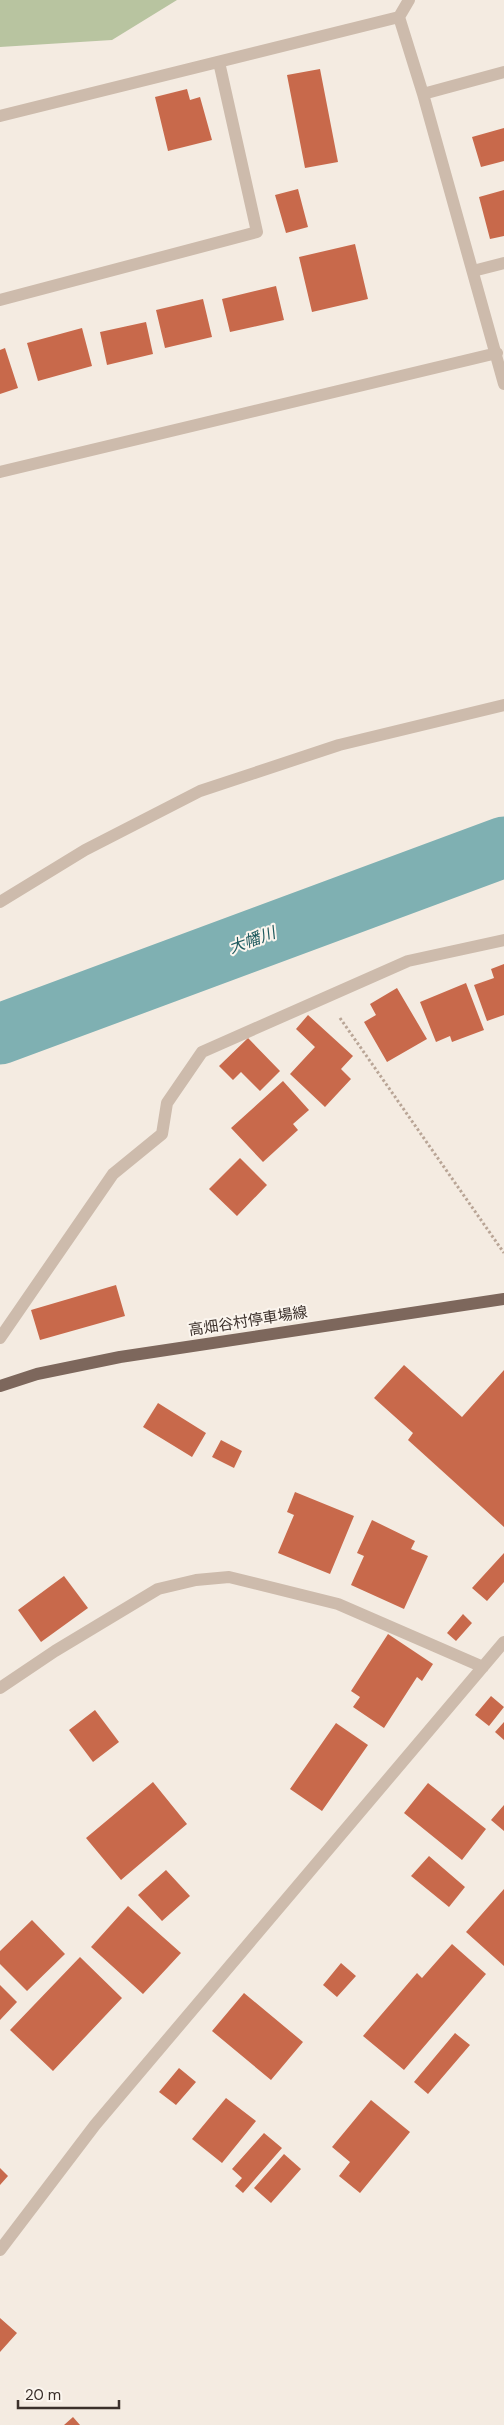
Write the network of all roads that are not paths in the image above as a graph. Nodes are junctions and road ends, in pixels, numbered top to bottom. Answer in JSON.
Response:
{"nodes":[{"id":1,"x":410,"y":0,"type":"edge"},
{"id":2,"x":399,"y":18,"type":"junction"},
{"id":3,"x":219,"y":62,"type":"junction"},
{"id":4,"x":504,"y":72,"type":"edge"},
{"id":5,"x":423,"y":94,"type":"junction"},
{"id":6,"x":0,"y":116,"type":"edge"},
{"id":7,"x":504,"y":263,"type":"edge"},
{"id":8,"x":473,"y":272,"type":"junction"},
{"id":9,"x":0,"y":300,"type":"edge"},
{"id":10,"x":497,"y":353,"type":"junction"},
{"id":11,"x":504,"y":384,"type":"edge"},
{"id":12,"x":0,"y":472,"type":"edge"},
{"id":13,"x":504,"y":705,"type":"edge"},
{"id":14,"x":0,"y":902,"type":"edge"},
{"id":15,"x":504,"y":940,"type":"edge"},
{"id":16,"x":504,"y":1299,"type":"edge"},
{"id":17,"x":0,"y":1338,"type":"edge"},
{"id":18,"x":0,"y":1386,"type":"edge"},
{"id":19,"x":504,"y":1642,"type":"edge"},
{"id":20,"x":483,"y":1667,"type":"junction"},
{"id":21,"x":0,"y":1688,"type":"edge"},
{"id":22,"x":0,"y":2250,"type":"edge"}],
"edges":[{"from":1,"to":2,"type":"street"},
{"from":2,"to":3,"type":"street"},
{"from":2,"to":5,"type":"street"},
{"from":3,"to":6,"type":"street"},
{"from":3,"to":9,"type":"street"},
{"from":4,"to":5,"type":"street"},
{"from":5,"to":8,"type":"street"},
{"from":7,"to":8,"type":"street"},
{"from":8,"to":10,"type":"street"},
{"from":10,"to":11,"type":"street"},
{"from":10,"to":12,"type":"street"},
{"from":13,"to":14,"type":"street"},
{"from":15,"to":17,"type":"street"},
{"from":16,"to":18,"type":"main road","name":"高畑谷村停車場線"},
{"from":19,"to":20,"type":"street"},
{"from":20,"to":21,"type":"street"},
{"from":20,"to":22,"type":"street"}]}
